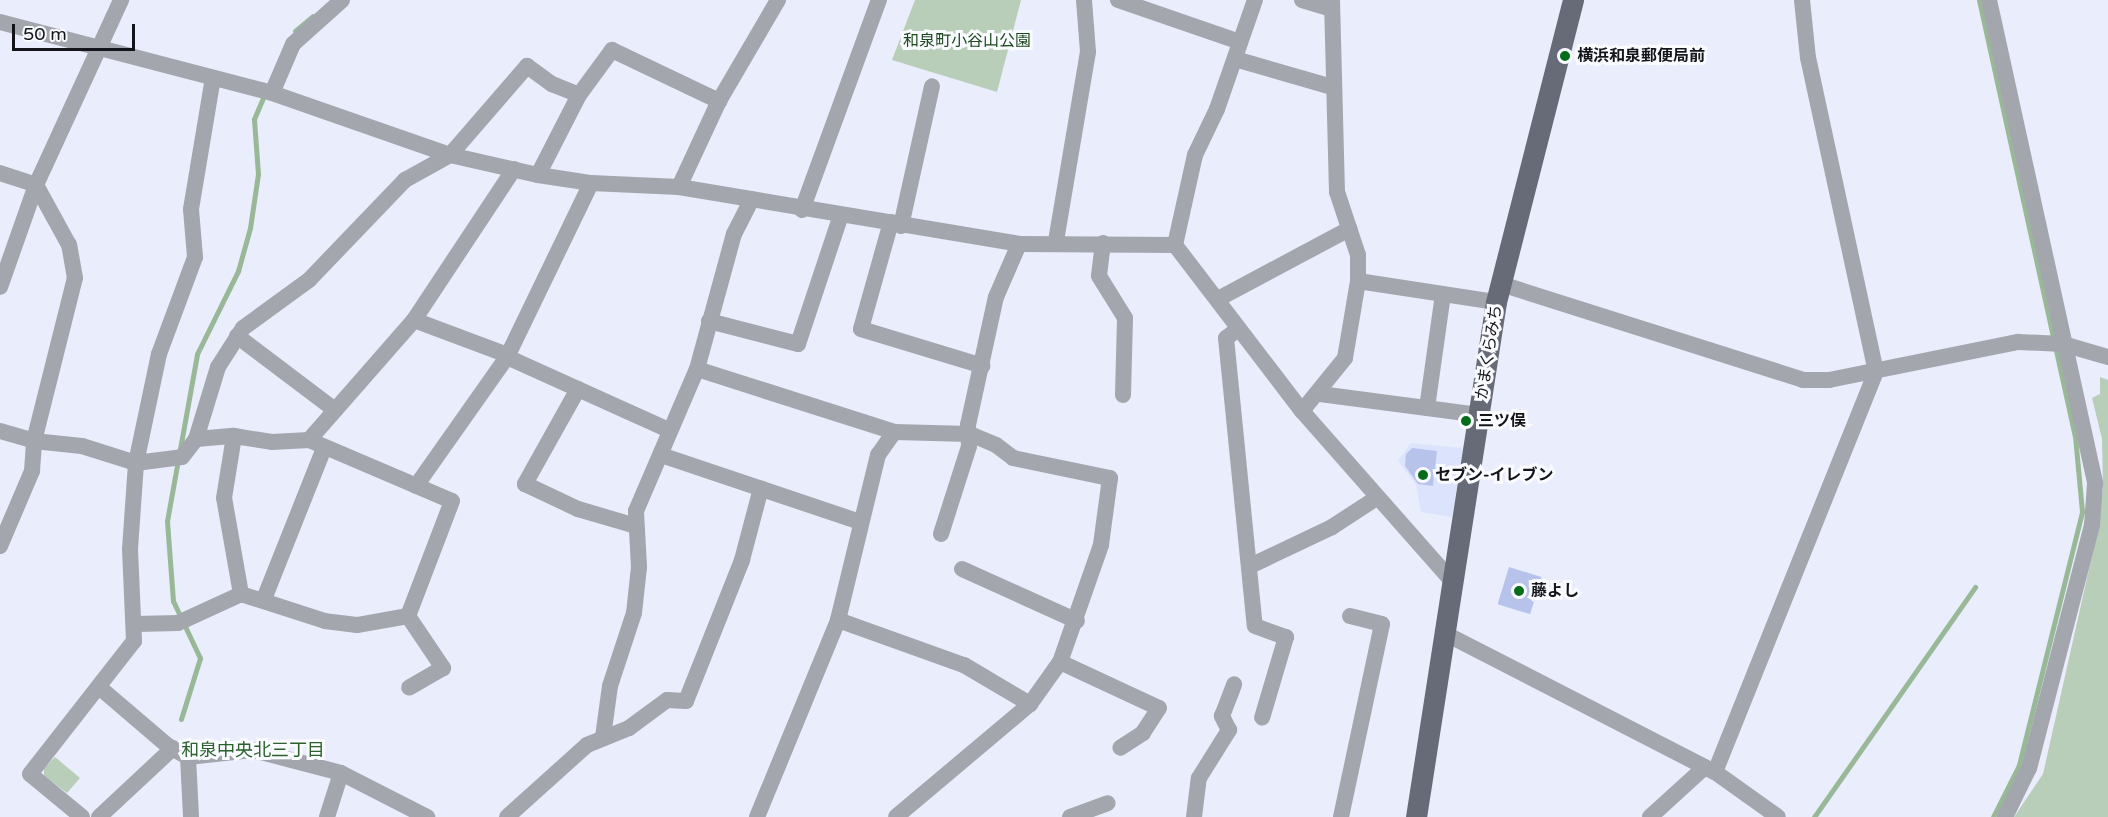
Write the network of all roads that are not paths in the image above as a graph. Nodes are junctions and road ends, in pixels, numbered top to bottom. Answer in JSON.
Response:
{"nodes":[{"id":1,"x":121,"y":0,"type":"edge"},
{"id":2,"x":342,"y":0,"type":"edge"},
{"id":3,"x":778,"y":0,"type":"edge"},
{"id":4,"x":879,"y":0,"type":"edge"},
{"id":5,"x":1084,"y":0,"type":"edge"},
{"id":6,"x":1118,"y":0,"type":"edge"},
{"id":7,"x":1255,"y":0,"type":"edge"},
{"id":8,"x":1302,"y":0,"type":"edge"},
{"id":9,"x":1573,"y":0,"type":"edge"},
{"id":10,"x":1802,"y":0,"type":"edge"},
{"id":11,"x":1989,"y":0,"type":"edge"},
{"id":12,"x":1331,"y":4,"type":"edge"},
{"id":13,"x":0,"y":22,"type":"edge"},
{"id":14,"x":1240,"y":42,"type":"junction"},
{"id":15,"x":101,"y":51,"type":"junction"},
{"id":16,"x":1235,"y":59,"type":"junction"},
{"id":17,"x":213,"y":78,"type":"junction"},
{"id":18,"x":932,"y":86,"type":"dead end"},
{"id":19,"x":1332,"y":87,"type":"junction"},
{"id":20,"x":265,"y":91,"type":"junction"},
{"id":21,"x":579,"y":95,"type":"junction"},
{"id":22,"x":719,"y":102,"type":"junction"},
{"id":23,"x":450,"y":155,"type":"junction"},
{"id":24,"x":514,"y":169,"type":"junction"},
{"id":25,"x":0,"y":173,"type":"edge"},
{"id":26,"x":538,"y":174,"type":"junction"},
{"id":27,"x":591,"y":183,"type":"junction"},
{"id":28,"x":36,"y":185,"type":"junction"},
{"id":29,"x":679,"y":187,"type":"junction"},
{"id":30,"x":752,"y":199,"type":"junction"},
{"id":31,"x":802,"y":210,"type":"junction"},
{"id":32,"x":841,"y":215,"type":"junction"},
{"id":33,"x":896,"y":224,"type":"junction"},
{"id":34,"x":1349,"y":229,"type":"junction"},
{"id":35,"x":1056,"y":241,"type":"junction"},
{"id":36,"x":1103,"y":243,"type":"junction"},
{"id":37,"x":1019,"y":244,"type":"junction"},
{"id":38,"x":1176,"y":245,"type":"junction"},
{"id":39,"x":1358,"y":280,"type":"junction"},
{"id":40,"x":0,"y":287,"type":"edge"},
{"id":41,"x":1498,"y":293,"type":"junction"},
{"id":42,"x":1443,"y":294,"type":"junction"},
{"id":43,"x":1218,"y":298,"type":"junction"},
{"id":44,"x":414,"y":321,"type":"junction"},
{"id":45,"x":709,"y":321,"type":"junction"},
{"id":46,"x":1238,"y":329,"type":"junction"},
{"id":47,"x":237,"y":336,"type":"junction"},
{"id":48,"x":2062,"y":344,"type":"junction"},
{"id":49,"x":506,"y":355,"type":"junction"},
{"id":50,"x":2108,"y":357,"type":"edge"},
{"id":51,"x":983,"y":366,"type":"junction"},
{"id":52,"x":697,"y":369,"type":"junction"},
{"id":53,"x":1876,"y":372,"type":"junction"},
{"id":54,"x":578,"y":389,"type":"junction"},
{"id":55,"x":1320,"y":394,"type":"junction"},
{"id":56,"x":1123,"y":395,"type":"dead end"},
{"id":57,"x":1427,"y":408,"type":"junction"},
{"id":58,"x":335,"y":410,"type":"junction"},
{"id":59,"x":1302,"y":411,"type":"junction"},
{"id":60,"x":1479,"y":415,"type":"junction"},
{"id":61,"x":669,"y":430,"type":"junction"},
{"id":62,"x":0,"y":431,"type":"edge"},
{"id":63,"x":894,"y":432,"type":"junction"},
{"id":64,"x":970,"y":434,"type":"junction"},
{"id":65,"x":234,"y":436,"type":"junction"},
{"id":66,"x":196,"y":439,"type":"junction"},
{"id":67,"x":34,"y":441,"type":"junction"},
{"id":68,"x":317,"y":444,"type":"junction"},
{"id":69,"x":661,"y":455,"type":"junction"},
{"id":70,"x":136,"y":463,"type":"junction"},
{"id":71,"x":416,"y":486,"type":"junction"},
{"id":72,"x":761,"y":488,"type":"junction"},
{"id":73,"x":1375,"y":499,"type":"junction"},
{"id":74,"x":860,"y":522,"type":"junction"},
{"id":75,"x":636,"y":526,"type":"junction"},
{"id":76,"x":941,"y":534,"type":"dead end"},
{"id":77,"x":0,"y":546,"type":"edge"},
{"id":78,"x":1250,"y":566,"type":"junction"},
{"id":79,"x":962,"y":569,"type":"dead end"},
{"id":80,"x":1453,"y":582,"type":"junction"},
{"id":81,"x":241,"y":594,"type":"junction"},
{"id":82,"x":264,"y":599,"type":"junction"},
{"id":83,"x":408,"y":616,"type":"junction"},
{"id":84,"x":1350,"y":616,"type":"dead end"},
{"id":85,"x":838,"y":620,"type":"junction"},
{"id":86,"x":1077,"y":621,"type":"junction"},
{"id":87,"x":136,"y":624,"type":"junction"},
{"id":88,"x":1446,"y":634,"type":"junction"},
{"id":89,"x":1060,"y":662,"type":"junction"},
{"id":90,"x":1234,"y":684,"type":"dead end"},
{"id":91,"x":99,"y":687,"type":"junction"},
{"id":92,"x":409,"y":688,"type":"dead end"},
{"id":93,"x":1030,"y":704,"type":"junction"},
{"id":94,"x":1262,"y":718,"type":"dead end"},
{"id":95,"x":603,"y":737,"type":"junction"},
{"id":96,"x":166,"y":744,"type":"junction"},
{"id":97,"x":1120,"y":748,"type":"dead end"},
{"id":98,"x":188,"y":757,"type":"junction"},
{"id":99,"x":1710,"y":769,"type":"junction"},
{"id":100,"x":341,"y":773,"type":"junction"},
{"id":101,"x":1108,"y":802,"type":"dead end"},
{"id":102,"x":79,"y":815,"type":"edge"},
{"id":103,"x":99,"y":817,"type":"edge"},
{"id":104,"x":191,"y":817,"type":"edge"},
{"id":105,"x":327,"y":817,"type":"edge"},
{"id":106,"x":427,"y":817,"type":"edge"},
{"id":107,"x":507,"y":817,"type":"edge"},
{"id":108,"x":757,"y":817,"type":"edge"},
{"id":109,"x":896,"y":817,"type":"edge"},
{"id":110,"x":1070,"y":817,"type":"edge"},
{"id":111,"x":1194,"y":817,"type":"edge"},
{"id":112,"x":1341,"y":817,"type":"edge"},
{"id":113,"x":1416,"y":817,"type":"edge"},
{"id":114,"x":1650,"y":817,"type":"edge"},
{"id":115,"x":1778,"y":817,"type":"edge"},
{"id":116,"x":2004,"y":817,"type":"edge"}],
"edges":[{"from":1,"to":15,"type":"street"},
{"from":2,"to":20,"type":"street"},
{"from":3,"to":22,"type":"street"},
{"from":4,"to":31,"type":"street"},
{"from":5,"to":35,"type":"street"},
{"from":6,"to":14,"type":"street"},
{"from":7,"to":14,"type":"street"},
{"from":8,"to":12,"type":"street"},
{"from":9,"to":41,"type":"main road","name":"かまくらみち"},
{"from":10,"to":53,"type":"street"},
{"from":11,"to":48,"type":"street"},
{"from":12,"to":19,"type":"street"},
{"from":13,"to":15,"type":"street"},
{"from":14,"to":16,"type":"street"},
{"from":15,"to":17,"type":"street"},
{"from":15,"to":28,"type":"street"},
{"from":16,"to":19,"type":"street"},
{"from":16,"to":38,"type":"street"},
{"from":17,"to":20,"type":"street"},
{"from":17,"to":70,"type":"street"},
{"from":18,"to":33,"type":"street"},
{"from":19,"to":34,"type":"street"},
{"from":20,"to":23,"type":"street"},
{"from":21,"to":22,"type":"street"},
{"from":21,"to":23,"type":"street"},
{"from":21,"to":26,"type":"street"},
{"from":22,"to":29,"type":"street"},
{"from":23,"to":24,"type":"street"},
{"from":23,"to":47,"type":"street"},
{"from":24,"to":26,"type":"street"},
{"from":24,"to":44,"type":"street"},
{"from":25,"to":28,"type":"street"},
{"from":26,"to":27,"type":"street"},
{"from":27,"to":29,"type":"street"},
{"from":27,"to":49,"type":"street"},
{"from":28,"to":40,"type":"street"},
{"from":28,"to":67,"type":"street"},
{"from":29,"to":30,"type":"street"},
{"from":30,"to":31,"type":"street"},
{"from":30,"to":45,"type":"street"},
{"from":31,"to":32,"type":"street"},
{"from":32,"to":33,"type":"street"},
{"from":32,"to":45,"type":"street"},
{"from":33,"to":37,"type":"street"},
{"from":33,"to":51,"type":"street"},
{"from":34,"to":39,"type":"street"},
{"from":34,"to":43,"type":"street"},
{"from":35,"to":36,"type":"street"},
{"from":35,"to":37,"type":"street"},
{"from":36,"to":38,"type":"street"},
{"from":36,"to":56,"type":"street"},
{"from":37,"to":51,"type":"street"},
{"from":38,"to":43,"type":"street"},
{"from":39,"to":42,"type":"street"},
{"from":39,"to":55,"type":"street"},
{"from":41,"to":42,"type":"street"},
{"from":41,"to":53,"type":"street"},
{"from":41,"to":60,"type":"main road","name":"かまくらみち"},
{"from":42,"to":57,"type":"street"},
{"from":43,"to":46,"type":"street"},
{"from":44,"to":49,"type":"street"},
{"from":44,"to":58,"type":"street"},
{"from":45,"to":52,"type":"street"},
{"from":46,"to":59,"type":"street"},
{"from":46,"to":78,"type":"street"},
{"from":47,"to":58,"type":"street"},
{"from":47,"to":66,"type":"street"},
{"from":48,"to":50,"type":"street"},
{"from":48,"to":53,"type":"street"},
{"from":48,"to":116,"type":"street"},
{"from":49,"to":54,"type":"street"},
{"from":49,"to":71,"type":"street"},
{"from":51,"to":64,"type":"street"},
{"from":52,"to":61,"type":"street"},
{"from":52,"to":63,"type":"street"},
{"from":53,"to":99,"type":"street"},
{"from":54,"to":61,"type":"street"},
{"from":54,"to":75,"type":"street"},
{"from":55,"to":57,"type":"street"},
{"from":55,"to":59,"type":"street"},
{"from":57,"to":60,"type":"street"},
{"from":58,"to":68,"type":"street"},
{"from":59,"to":73,"type":"street"},
{"from":60,"to":80,"type":"main road","name":"かまくらみち"},
{"from":61,"to":69,"type":"street"},
{"from":62,"to":67,"type":"street"},
{"from":63,"to":64,"type":"street"},
{"from":63,"to":74,"type":"street"},
{"from":64,"to":76,"type":"street"},
{"from":64,"to":86,"type":"street"},
{"from":65,"to":66,"type":"street"},
{"from":65,"to":68,"type":"street"},
{"from":65,"to":81,"type":"street"},
{"from":66,"to":70,"type":"street"},
{"from":67,"to":70,"type":"street"},
{"from":67,"to":77,"type":"street"},
{"from":68,"to":71,"type":"street"},
{"from":68,"to":82,"type":"street"},
{"from":69,"to":72,"type":"street"},
{"from":69,"to":75,"type":"street"},
{"from":70,"to":87,"type":"street"},
{"from":71,"to":83,"type":"street"},
{"from":72,"to":74,"type":"street"},
{"from":72,"to":95,"type":"street"},
{"from":73,"to":78,"type":"street"},
{"from":73,"to":80,"type":"street"},
{"from":74,"to":85,"type":"street"},
{"from":75,"to":95,"type":"street"},
{"from":78,"to":94,"type":"street"},
{"from":79,"to":86,"type":"street"},
{"from":80,"to":88,"type":"main road","name":"かまくらみち"},
{"from":81,"to":82,"type":"street"},
{"from":81,"to":87,"type":"street"},
{"from":82,"to":83,"type":"street"},
{"from":83,"to":92,"type":"street"},
{"from":84,"to":112,"type":"street"},
{"from":85,"to":93,"type":"street"},
{"from":85,"to":108,"type":"street"},
{"from":86,"to":89,"type":"street"},
{"from":87,"to":91,"type":"street"},
{"from":88,"to":99,"type":"street"},
{"from":88,"to":113,"type":"main road","name":"かまくらみち"},
{"from":89,"to":93,"type":"street"},
{"from":89,"to":97,"type":"street"},
{"from":90,"to":111,"type":"street"},
{"from":91,"to":96,"type":"street"},
{"from":91,"to":102,"type":"street"},
{"from":93,"to":109,"type":"street"},
{"from":95,"to":107,"type":"street"},
{"from":96,"to":98,"type":"street"},
{"from":96,"to":103,"type":"street"},
{"from":98,"to":100,"type":"street"},
{"from":98,"to":104,"type":"street"},
{"from":99,"to":114,"type":"street"},
{"from":99,"to":115,"type":"street"},
{"from":100,"to":105,"type":"street"},
{"from":100,"to":106,"type":"street"},
{"from":101,"to":110,"type":"street"}]}
